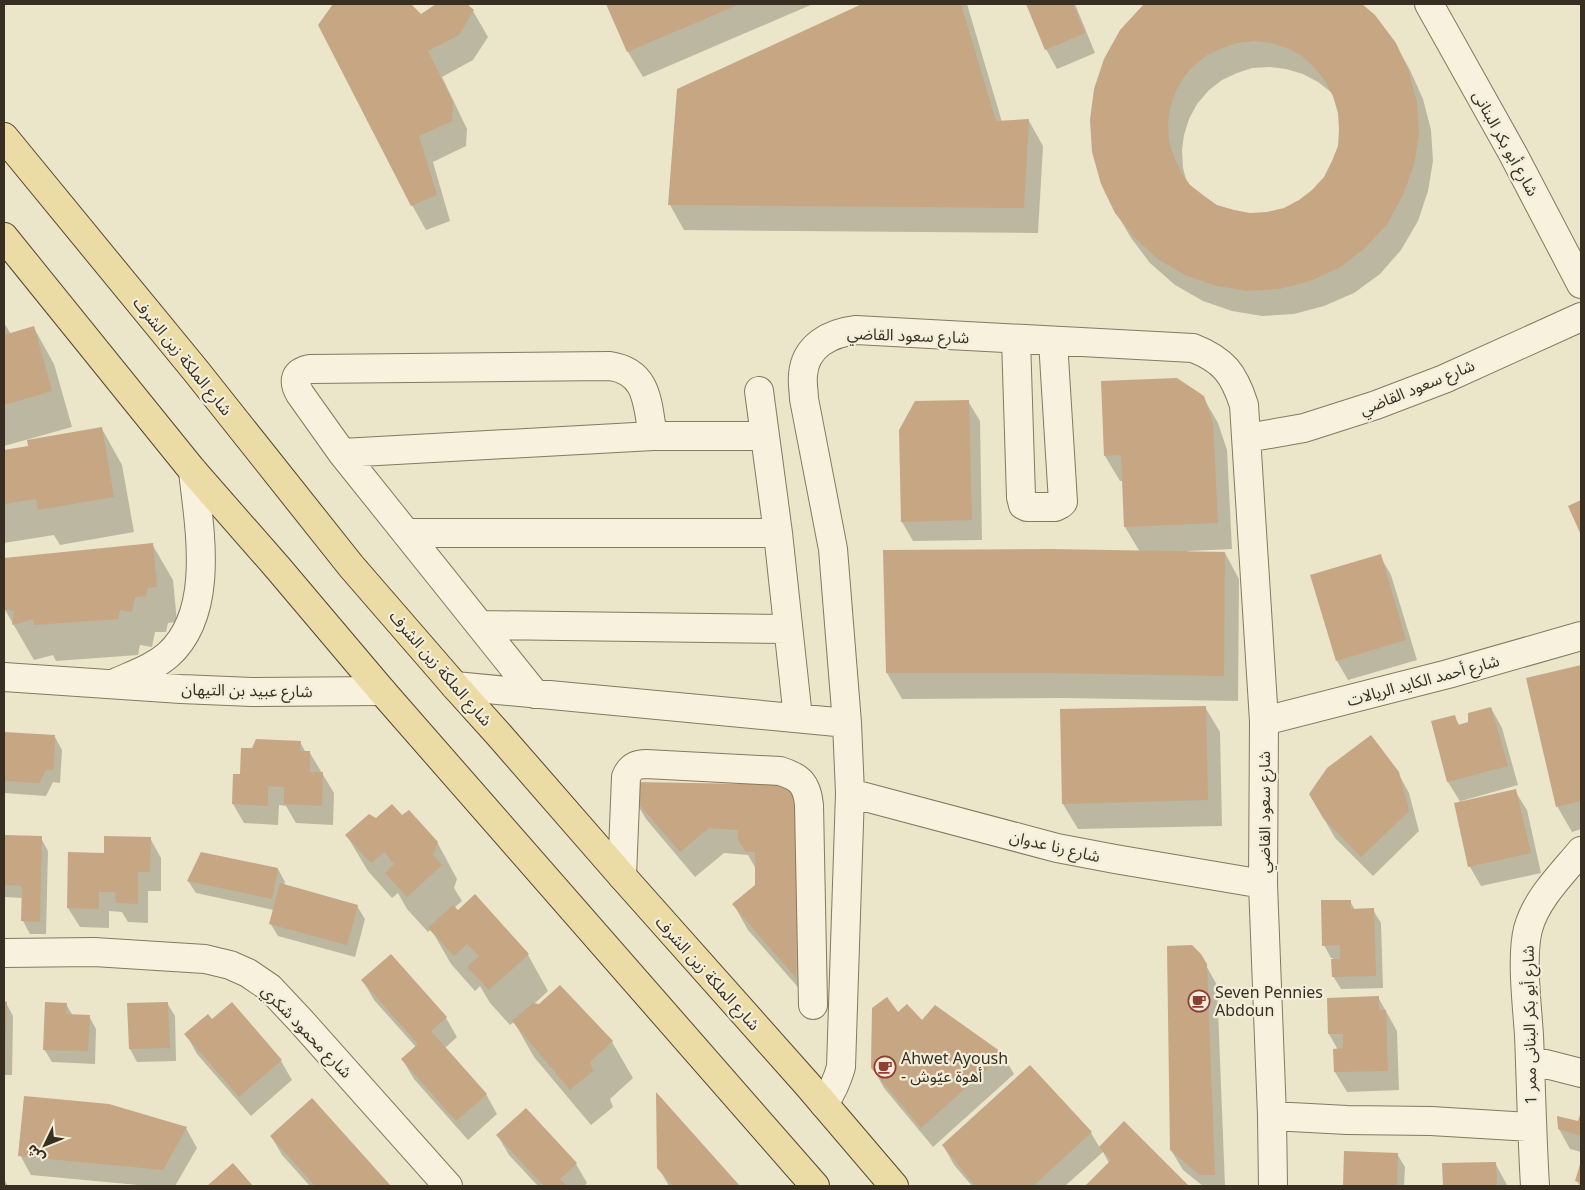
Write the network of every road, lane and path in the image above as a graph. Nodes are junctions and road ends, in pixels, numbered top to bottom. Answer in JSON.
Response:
{"nodes":[{"id":1,"x":1429,"y":4,"type":"edge"},
{"id":2,"x":4,"y":137,"type":"edge"},
{"id":3,"x":4,"y":237,"type":"edge"},
{"id":4,"x":1581,"y":284,"type":"edge"},
{"id":5,"x":1581,"y":317,"type":"edge"},
{"id":6,"x":1016,"y":339,"type":"junction"},
{"id":7,"x":1053,"y":341,"type":"junction"},
{"id":8,"x":758,"y":391,"type":"dead end"},
{"id":9,"x":653,"y":436,"type":"junction"},
{"id":10,"x":764,"y":436,"type":"junction"},
{"id":11,"x":1247,"y":438,"type":"junction"},
{"id":12,"x":342,"y":452,"type":"junction"},
{"id":13,"x":193,"y":471,"type":"junction"},
{"id":14,"x":406,"y":533,"type":"junction"},
{"id":15,"x":778,"y":533,"type":"junction"},
{"id":16,"x":480,"y":625,"type":"junction"},
{"id":17,"x":788,"y":629,"type":"junction"},
{"id":18,"x":1581,"y":636,"type":"edge"},
{"id":19,"x":4,"y":677,"type":"edge"},
{"id":20,"x":112,"y":684,"type":"junction"},
{"id":21,"x":455,"y":686,"type":"junction"},
{"id":22,"x":382,"y":691,"type":"junction"},
{"id":23,"x":534,"y":694,"type":"junction"},
{"id":24,"x":798,"y":718,"type":"junction"},
{"id":25,"x":1264,"y":720,"type":"junction"},
{"id":26,"x":847,"y":723,"type":"junction"},
{"id":27,"x":850,"y":793,"type":"junction"},
{"id":28,"x":1581,"y":851,"type":"edge"},
{"id":29,"x":622,"y":876,"type":"junction"},
{"id":30,"x":1263,"y":884,"type":"junction"},
{"id":31,"x":4,"y":953,"type":"edge"},
{"id":32,"x":813,"y":1006,"type":"dead end"},
{"id":33,"x":1530,"y":1060,"type":"junction"},
{"id":34,"x":1581,"y":1073,"type":"edge"},
{"id":35,"x":824,"y":1104,"type":"junction"},
{"id":36,"x":1272,"y":1116,"type":"junction"},
{"id":37,"x":1531,"y":1127,"type":"junction"},
{"id":38,"x":448,"y":1186,"type":"edge"},
{"id":39,"x":815,"y":1186,"type":"edge"},
{"id":40,"x":894,"y":1186,"type":"edge"},
{"id":41,"x":1273,"y":1186,"type":"edge"},
{"id":42,"x":1535,"y":1186,"type":"edge"}],
"edges":[{"from":1,"to":4,"type":"street","name":"شارع أبو بكر البنانى"},
{"from":2,"to":21,"type":"main road","name":"شارع الملكة زين الشرف"},
{"from":3,"to":13,"type":"main road"},
{"from":5,"to":11,"type":"street","name":"شارع سعود القاضي"},
{"from":6,"to":7,"type":"street","name":"شارع سعود القاضي"},
{"from":6,"to":7,"type":"street"},
{"from":6,"to":26,"type":"street","name":"شارع سعود القاضي"},
{"from":7,"to":11,"type":"street","name":"شارع سعود القاضي"},
{"from":8,"to":10,"type":"street"},
{"from":9,"to":10,"type":"street"},
{"from":9,"to":12,"type":"street"},
{"from":9,"to":12,"type":"street"},
{"from":10,"to":15,"type":"street"},
{"from":11,"to":25,"type":"street","name":"شارع سعود القاضي"},
{"from":12,"to":14,"type":"street"},
{"from":13,"to":20,"type":"street","name":"شارع عبيد بن التيهان"},
{"from":13,"to":22,"type":"main road"},
{"from":14,"to":15,"type":"street"},
{"from":14,"to":16,"type":"street"},
{"from":15,"to":17,"type":"street"},
{"from":16,"to":17,"type":"street"},
{"from":16,"to":23,"type":"street"},
{"from":17,"to":24,"type":"street"},
{"from":18,"to":25,"type":"street","name":"شارع أحمد الكايد الريالات"},
{"from":19,"to":20,"type":"street","name":"شارع عبيد بن التيهان"},
{"from":20,"to":22,"type":"street","name":"شارع عبيد بن التيهان"},
{"from":21,"to":23,"type":"street"},
{"from":21,"to":29,"type":"main road","name":"شارع الملكة زين الشرف"},
{"from":22,"to":39,"type":"main road"},
{"from":23,"to":24,"type":"street"},
{"from":24,"to":26,"type":"street"},
{"from":25,"to":30,"type":"street","name":"شارع سعود القاضي"},
{"from":26,"to":27,"type":"street","name":"شارع سعود القاضي"},
{"from":27,"to":30,"type":"street","name":"شارع رنا عدوان"},
{"from":27,"to":35,"type":"street","name":"شارع سعود القاضي"},
{"from":28,"to":33,"type":"street","name":"شارع أبو بكر البنانى ممر 1"},
{"from":29,"to":32,"type":"street"},
{"from":29,"to":35,"type":"main road","name":"شارع الملكة زين الشرف"},
{"from":30,"to":36,"type":"street","name":"شارع سعود القاضي"},
{"from":31,"to":38,"type":"street","name":"شارع محمود شكري"},
{"from":33,"to":34,"type":"street"},
{"from":33,"to":37,"type":"street","name":"شارع أبو بكر البنانى ممر 1"},
{"from":35,"to":40,"type":"main road","name":"شارع الملكة زين الشرف"},
{"from":36,"to":37,"type":"street"},
{"from":36,"to":41,"type":"street","name":"شارع سعود القاضي"},
{"from":37,"to":42,"type":"street","name":"شارع أبو بكر البنانى ممر 1"}]}
